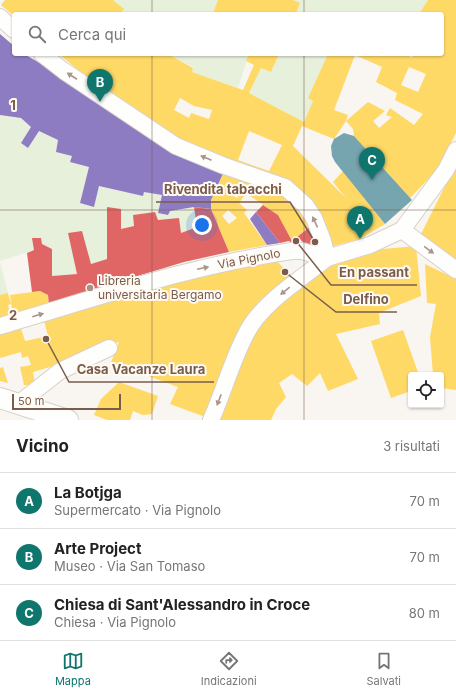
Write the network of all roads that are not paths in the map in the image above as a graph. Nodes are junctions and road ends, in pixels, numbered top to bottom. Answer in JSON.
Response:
{"nodes":[{"id":1,"x":0,"y":17,"type":"edge"},
{"id":2,"x":12,"y":28,"type":"edge"},
{"id":3,"x":45,"y":56,"type":"edge"},
{"id":4,"x":456,"y":150,"type":"edge"},
{"id":5,"x":402,"y":230,"type":"junction"},
{"id":6,"x":327,"y":258,"type":"junction"},
{"id":7,"x":456,"y":270,"type":"edge"},
{"id":8,"x":0,"y":326,"type":"edge"},
{"id":9,"x":109,"y":348,"type":"dead end"},
{"id":10,"x":9,"y":401,"type":"edge"},
{"id":11,"x":68,"y":420,"type":"edge"},
{"id":12,"x":211,"y":420,"type":"edge"}],
"edges":[{"from":1,"to":2,"type":"street"},
{"from":6,"to":3,"type":"street","one_way":true},
{"from":4,"to":5,"type":"street"},
{"from":5,"to":6,"type":"street"},
{"from":5,"to":7,"type":"street","one_way":true},
{"from":8,"to":6,"type":"street","name":"Via Pignolo","one_way":true},
{"from":6,"to":12,"type":"street","one_way":true},
{"from":9,"to":10,"type":"street"},
{"from":10,"to":11,"type":"street"}]}
